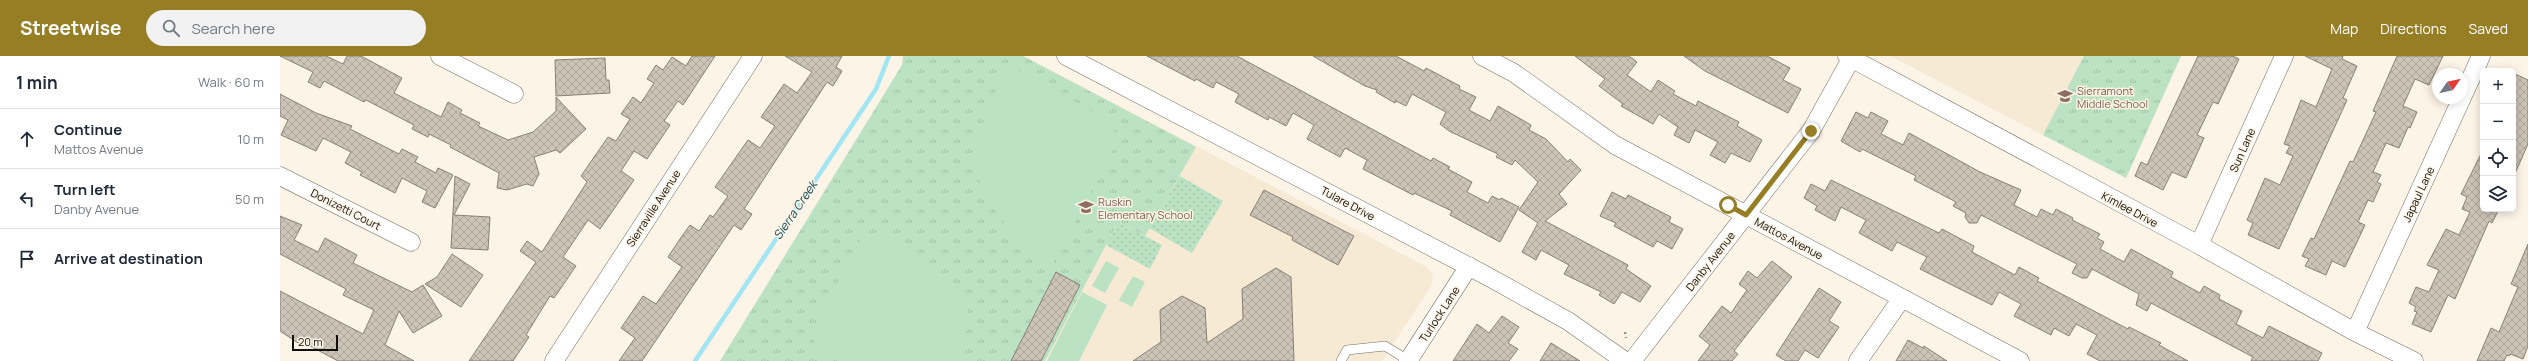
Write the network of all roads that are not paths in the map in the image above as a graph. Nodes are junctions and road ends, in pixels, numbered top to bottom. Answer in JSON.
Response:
{"nodes":[{"id":1,"x":440,"y":56,"type":"edge"},
{"id":2,"x":753,"y":56,"type":"edge"},
{"id":3,"x":1066,"y":56,"type":"edge"},
{"id":4,"x":1482,"y":56,"type":"edge"},
{"id":5,"x":2284,"y":56,"type":"edge"},
{"id":6,"x":2481,"y":56,"type":"edge"},
{"id":7,"x":1849,"y":57,"type":"edge"},
{"id":8,"x":514,"y":94,"type":"dead end"},
{"id":9,"x":280,"y":176,"type":"edge"},
{"id":10,"x":1746,"y":215,"type":"junction"},
{"id":11,"x":411,"y":242,"type":"dead end"},
{"id":12,"x":2199,"y":245,"type":"junction"},
{"id":13,"x":1469,"y":266,"type":"junction"},
{"id":14,"x":1902,"y":298,"type":"junction"},
{"id":15,"x":2355,"y":332,"type":"junction"},
{"id":16,"x":554,"y":361,"type":"edge"},
{"id":17,"x":1341,"y":361,"type":"edge"},
{"id":18,"x":1408,"y":361,"type":"edge"},
{"id":19,"x":1625,"y":361,"type":"edge"},
{"id":20,"x":1632,"y":361,"type":"edge"},
{"id":21,"x":1858,"y":361,"type":"edge"},
{"id":22,"x":2020,"y":361,"type":"edge"},
{"id":23,"x":2414,"y":361,"type":"edge"}],
"edges":[{"from":1,"to":8,"type":"street"},
{"from":2,"to":16,"type":"street","name":"Sierraville Avenue"},
{"from":3,"to":13,"type":"street","name":"Tulare Drive"},
{"from":4,"to":10,"type":"street","name":"Mattos Avenue"},
{"from":5,"to":12,"type":"street","name":"Sun Lane"},
{"from":6,"to":15,"type":"street","name":"Japaul Lane"},
{"from":7,"to":10,"type":"street","name":"Danby Avenue"},
{"from":7,"to":12,"type":"street","name":"Kimlee Drive"},
{"from":9,"to":11,"type":"street","name":"Donizetti Court"},
{"from":10,"to":14,"type":"street","name":"Mattos Avenue"},
{"from":10,"to":20,"type":"street","name":"Danby Avenue"},
{"from":12,"to":15,"type":"street","name":"Kimlee Drive"},
{"from":13,"to":18,"type":"street","name":"Turlock Lane"},
{"from":13,"to":19,"type":"street","name":"Tulare Drive"},
{"from":14,"to":21,"type":"street"},
{"from":14,"to":22,"type":"street","name":"Mattos Avenue"},
{"from":15,"to":23,"type":"street","name":"Kimlee Drive"},
{"from":17,"to":18,"type":"lane"}]}
